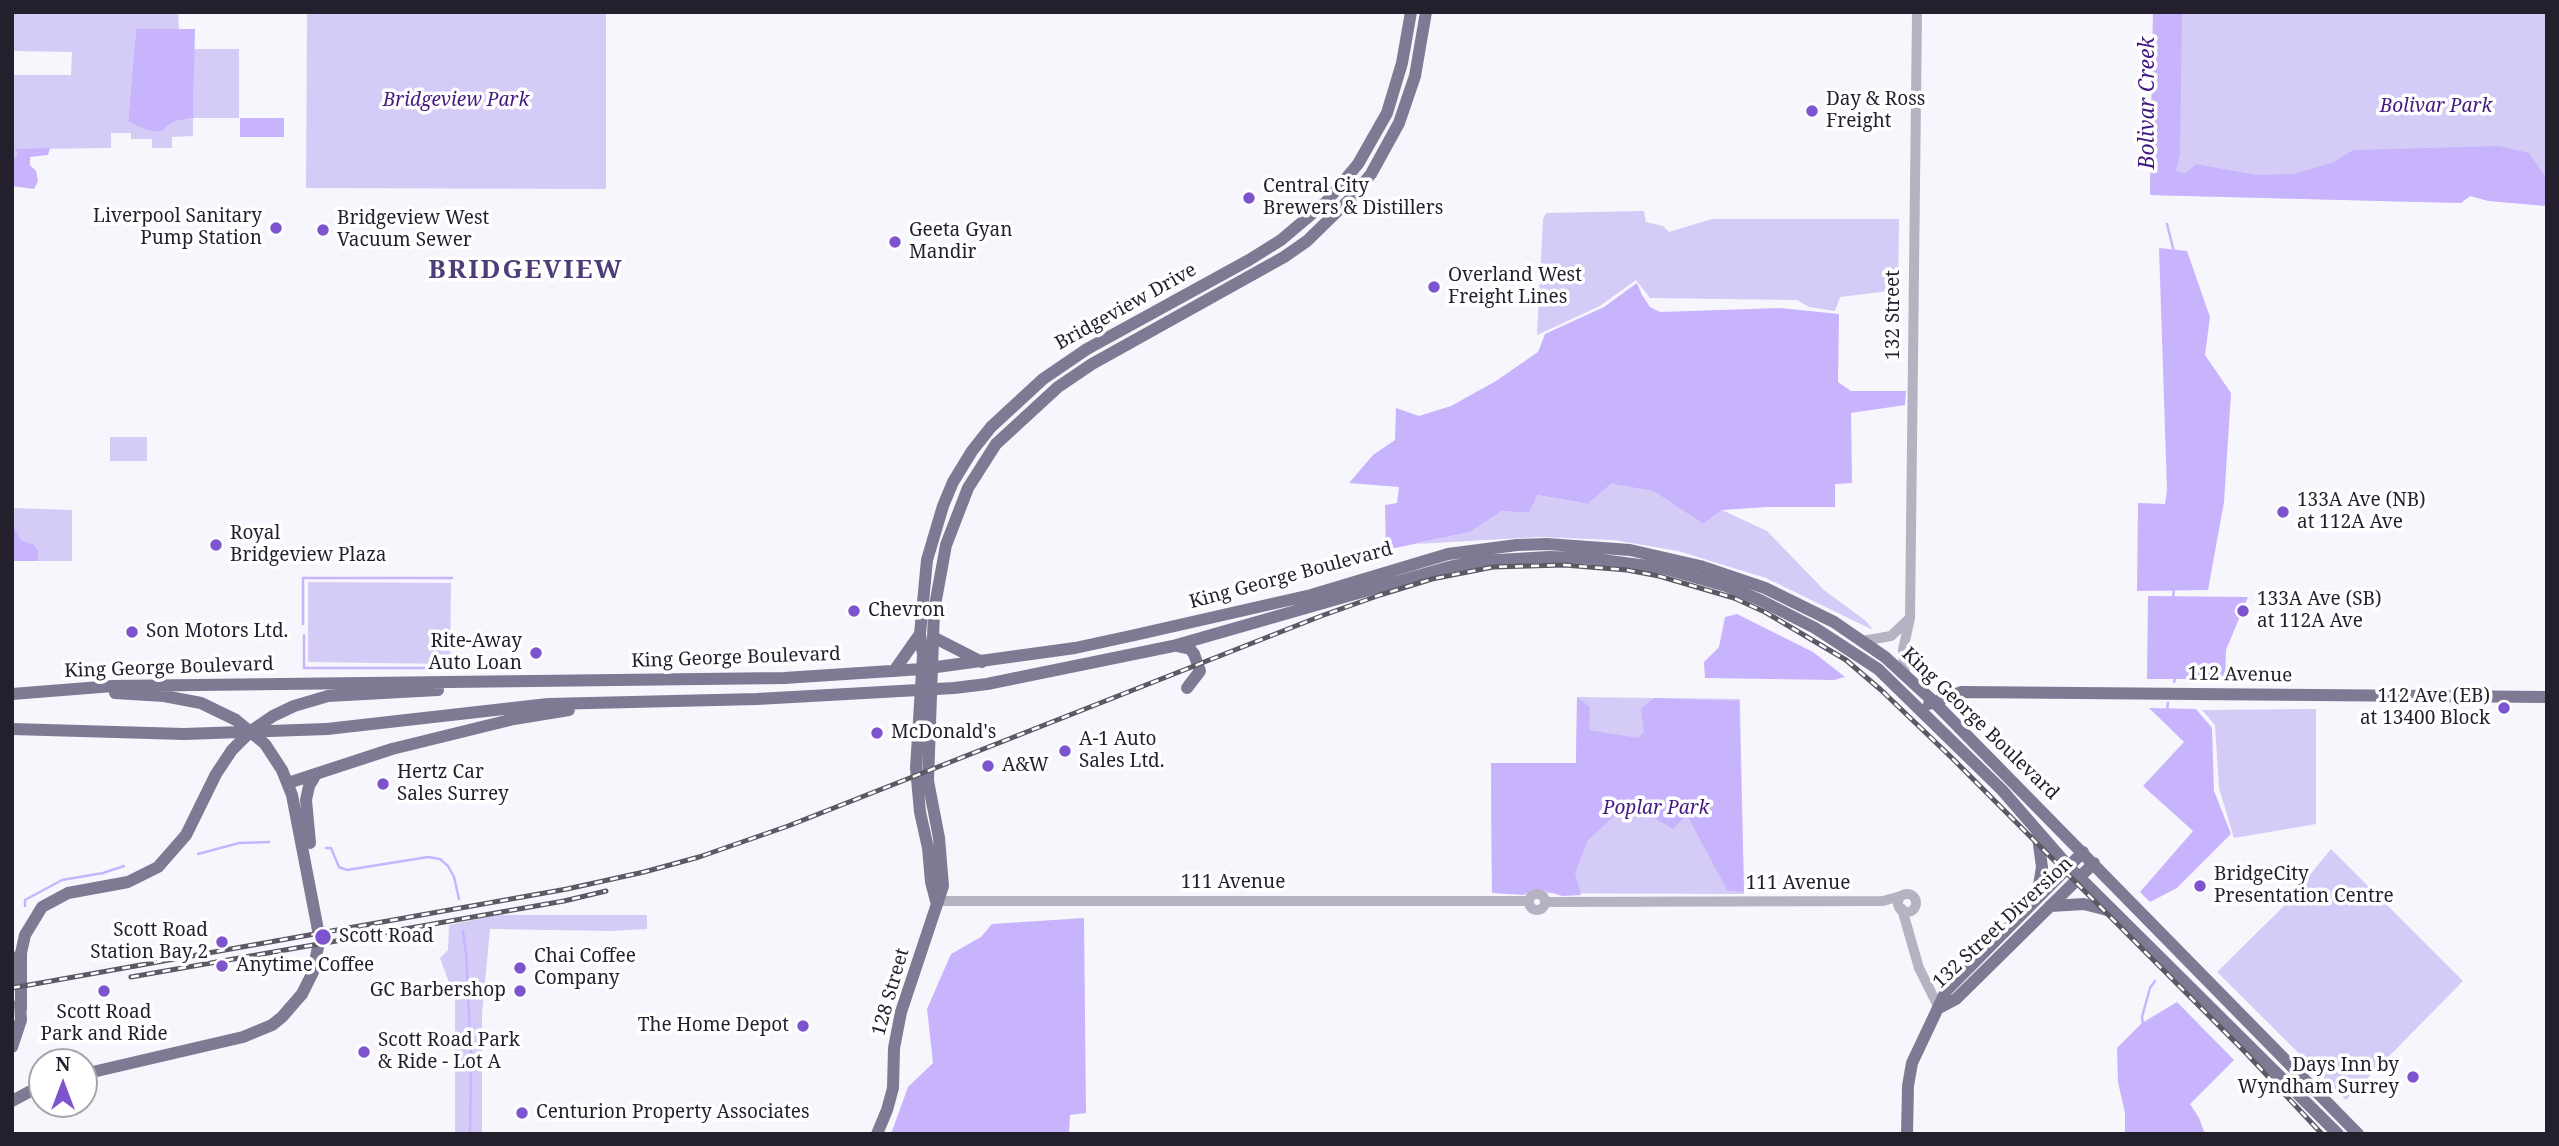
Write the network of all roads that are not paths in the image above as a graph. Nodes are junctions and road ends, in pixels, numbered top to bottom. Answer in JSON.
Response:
{"nodes":[{"id":1,"x":1411,"y":12,"type":"edge"},
{"id":2,"x":1426,"y":12,"type":"edge"},
{"id":3,"x":1917,"y":12,"type":"edge"},
{"id":4,"x":987,"y":431,"type":"junction"},
{"id":5,"x":996,"y":443,"type":"junction"},
{"id":6,"x":1910,"y":618,"type":"junction"},
{"id":7,"x":927,"y":636,"type":"junction"},
{"id":8,"x":1862,"y":641,"type":"junction"},
{"id":9,"x":1173,"y":646,"type":"junction"},
{"id":10,"x":982,"y":662,"type":"junction"},
{"id":11,"x":927,"y":669,"type":"junction"},
{"id":12,"x":894,"y":671,"type":"junction"},
{"id":13,"x":1905,"y":676,"type":"junction"},
{"id":14,"x":581,"y":682,"type":"junction"},
{"id":15,"x":1187,"y":688,"type":"dead end"},
{"id":16,"x":80,"y":689,"type":"junction"},
{"id":17,"x":925,"y":690,"type":"junction"},
{"id":18,"x":12,"y":694,"type":"edge"},
{"id":19,"x":2547,"y":697,"type":"edge"},
{"id":20,"x":600,"y":702,"type":"junction"},
{"id":21,"x":1934,"y":702,"type":"junction"},
{"id":22,"x":1919,"y":707,"type":"junction"},
{"id":23,"x":12,"y":729,"type":"edge"},
{"id":24,"x":251,"y":731,"type":"junction"},
{"id":25,"x":316,"y":774,"type":"junction"},
{"id":26,"x":288,"y":783,"type":"junction"},
{"id":27,"x":2037,"y":830,"type":"junction"},
{"id":28,"x":2083,"y":852,"type":"junction"},
{"id":29,"x":2094,"y":863,"type":"junction"},
{"id":30,"x":2069,"y":867,"type":"junction"},
{"id":31,"x":2080,"y":877,"type":"junction"},
{"id":32,"x":2037,"y":899,"type":"junction"},
{"id":33,"x":936,"y":901,"type":"junction"},
{"id":34,"x":2050,"y":906,"type":"junction"},
{"id":35,"x":2115,"y":912,"type":"junction"},
{"id":36,"x":318,"y":947,"type":"dead end"},
{"id":37,"x":12,"y":957,"type":"edge"},
{"id":38,"x":1939,"y":1008,"type":"junction"},
{"id":39,"x":21,"y":1009,"type":"junction"},
{"id":40,"x":12,"y":1047,"type":"edge"},
{"id":41,"x":98,"y":1071,"type":"edge"},
{"id":42,"x":28,"y":1092,"type":"edge"},
{"id":43,"x":12,"y":1101,"type":"edge"},
{"id":44,"x":877,"y":1134,"type":"edge"},
{"id":45,"x":1907,"y":1134,"type":"edge"},
{"id":46,"x":2338,"y":1134,"type":"edge"},
{"id":47,"x":2358,"y":1134,"type":"edge"}],
"edges":[{"from":1,"to":4,"type":"main road","name":"Bridgeview Drive"},
{"from":2,"to":5,"type":"main road","name":"Bridgeview Drive"},
{"from":3,"to":6,"type":"street","name":"132 Street"},
{"from":4,"to":5,"type":"street"},
{"from":4,"to":7,"type":"main road","name":"Bridgeview Drive"},
{"from":5,"to":7,"type":"main road","name":"Bridgeview Drive"},
{"from":6,"to":8,"type":"street"},
{"from":6,"to":13,"type":"street","name":"132 Street"},
{"from":7,"to":10,"type":"main road"},
{"from":7,"to":11,"type":"main road","name":"Bridgeview Drive"},
{"from":7,"to":12,"type":"main road"},
{"from":8,"to":10,"type":"main road","name":"King George Boulevard"},
{"from":8,"to":13,"type":"main road","name":"King George Boulevard"},
{"from":9,"to":15,"type":"main road"},
{"from":9,"to":17,"type":"main road","name":"King George Boulevard"},
{"from":9,"to":22,"type":"main road","name":"King George Boulevard"},
{"from":10,"to":11,"type":"main road","name":"King George Boulevard"},
{"from":11,"to":12,"type":"main road","name":"King George Boulevard"},
{"from":11,"to":17,"type":"main road","name":"128 Street"},
{"from":12,"to":14,"type":"main road","name":"King George Boulevard"},
{"from":13,"to":21,"type":"main road","name":"King George Boulevard"},
{"from":14,"to":16,"type":"main road","name":"King George Boulevard"},
{"from":14,"to":24,"type":"main road"},
{"from":16,"to":18,"type":"main road","name":"King George Boulevard"},
{"from":16,"to":24,"type":"main road"},
{"from":17,"to":20,"type":"main road","name":"King George Boulevard"},
{"from":17,"to":33,"type":"main road","name":"128 Street"},
{"from":19,"to":21,"type":"main road","name":"112 Avenue"},
{"from":20,"to":23,"type":"main road","name":"King George Boulevard","bridge":true},
{"from":20,"to":25,"type":"main road"},
{"from":21,"to":22,"type":"main road","name":"112 Avenue"},
{"from":21,"to":28,"type":"main road","name":"King George Boulevard"},
{"from":22,"to":27,"type":"main road","name":"King George Boulevard"},
{"from":24,"to":26,"type":"main road"},
{"from":24,"to":39,"type":"main road"},
{"from":25,"to":26,"type":"main road"},
{"from":25,"to":26,"type":"main road"},
{"from":27,"to":30,"type":"main road","name":"King George Boulevard"},
{"from":27,"to":32,"type":"main road"},
{"from":28,"to":29,"type":"main road","name":"King George Boulevard"},
{"from":28,"to":30,"type":"main road","name":"132 Street Diversion"},
{"from":29,"to":31,"type":"main road","name":"132 Street Diversion"},
{"from":29,"to":47,"type":"main road","name":"King George Boulevard"},
{"from":30,"to":31,"type":"main road","name":"King George Boulevard"},
{"from":30,"to":32,"type":"main road","name":"132 Street Diversion"},
{"from":31,"to":34,"type":"main road","name":"132 Street Diversion"},
{"from":31,"to":35,"type":"main road","name":"King George Boulevard"},
{"from":32,"to":38,"type":"main road","name":"132 Street Diversion"},
{"from":33,"to":38,"type":"street","name":"111 Avenue"},
{"from":33,"to":44,"type":"main road","name":"128 Street"},
{"from":34,"to":35,"type":"main road"},
{"from":34,"to":38,"type":"main road","name":"132 Street Diversion"},
{"from":35,"to":46,"type":"main road","name":"King George Boulevard"},
{"from":36,"to":41,"type":"main road"},
{"from":37,"to":39,"type":"main road"},
{"from":38,"to":45,"type":"main road"},
{"from":39,"to":40,"type":"main road"},
{"from":42,"to":43,"type":"main road"}]}
